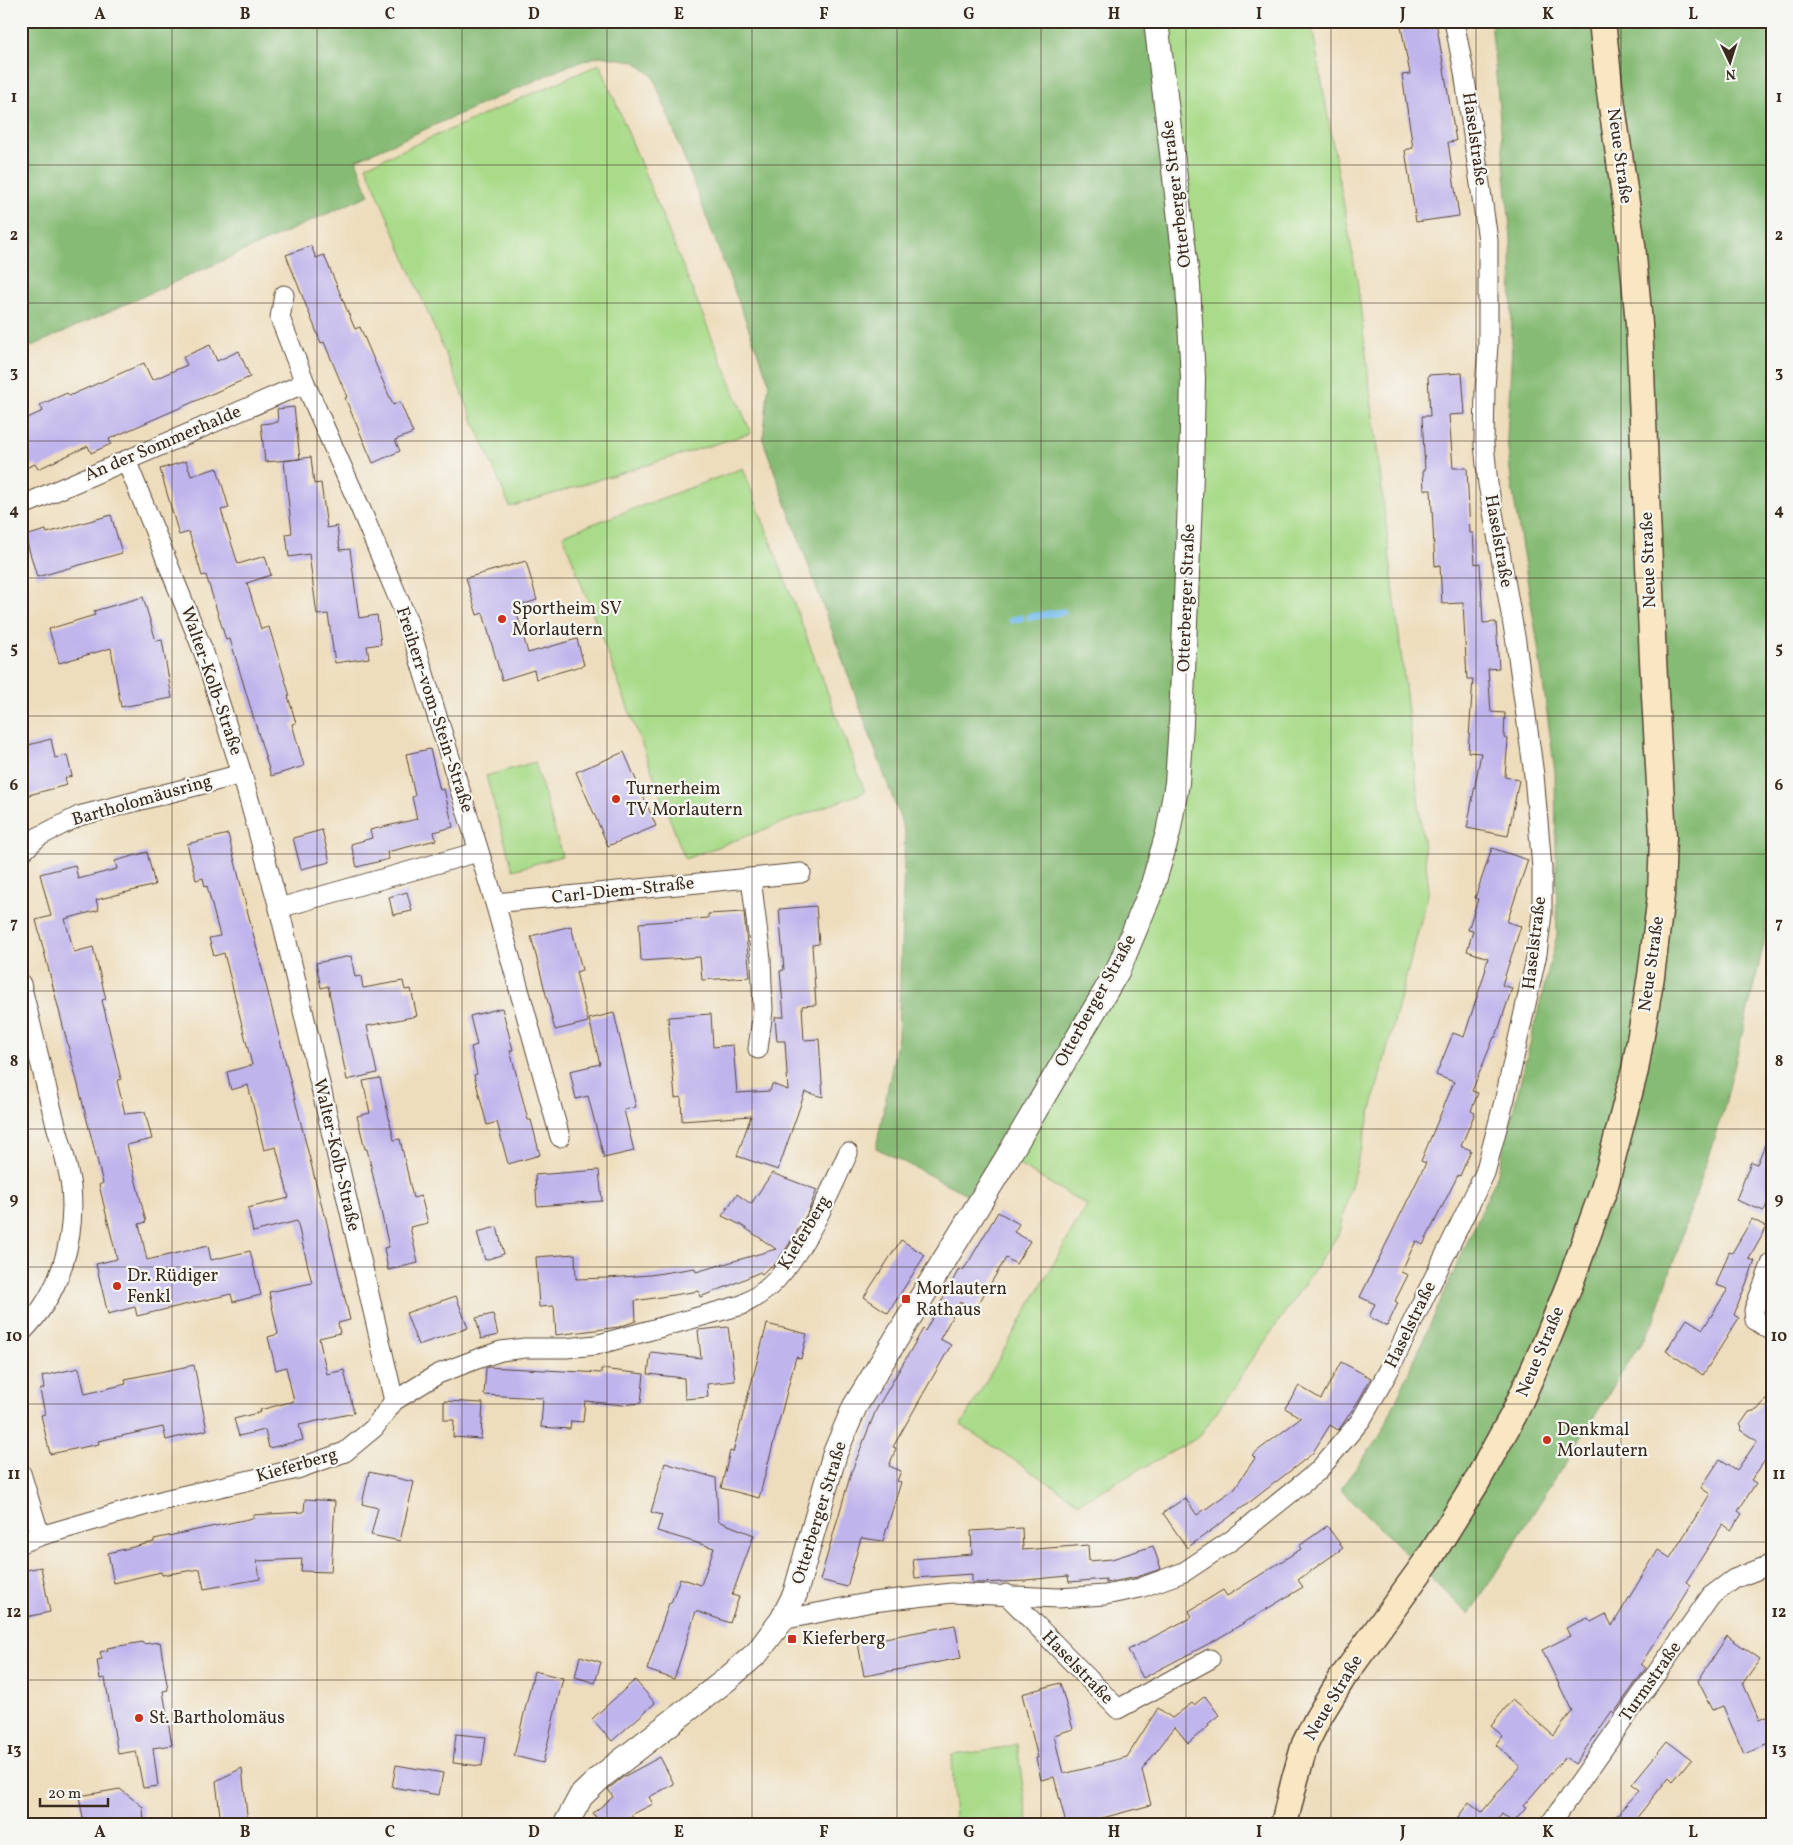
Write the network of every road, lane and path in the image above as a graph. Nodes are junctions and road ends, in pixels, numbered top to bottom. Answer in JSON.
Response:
{"nodes":[{"id":1,"x":1156,"y":21,"type":"edge"},
{"id":2,"x":1454,"y":21,"type":"edge"},
{"id":3,"x":1602,"y":21,"type":"edge"},
{"id":4,"x":284,"y":295,"type":"dead end"},
{"id":5,"x":305,"y":383,"type":"junction"},
{"id":6,"x":126,"y":460,"type":"junction"},
{"id":7,"x":21,"y":506,"type":"edge"},
{"id":8,"x":242,"y":774,"type":"junction"},
{"id":9,"x":478,"y":852,"type":"junction"},
{"id":10,"x":21,"y":853,"type":"edge"},
{"id":11,"x":801,"y":873,"type":"dead end"},
{"id":12,"x":751,"y":878,"type":"junction"},
{"id":13,"x":495,"y":903,"type":"junction"},
{"id":14,"x":279,"y":908,"type":"junction"},
{"id":15,"x":21,"y":984,"type":"edge"},
{"id":16,"x":758,"y":1049,"type":"dead end"},
{"id":17,"x":560,"y":1136,"type":"dead end"},
{"id":18,"x":848,"y":1153,"type":"dead end"},
{"id":19,"x":1772,"y":1262,"type":"edge"},
{"id":20,"x":1772,"y":1331,"type":"edge"},
{"id":21,"x":21,"y":1333,"type":"edge"},
{"id":22,"x":394,"y":1401,"type":"junction"},
{"id":23,"x":21,"y":1473,"type":"edge"},
{"id":24,"x":40,"y":1536,"type":"junction"},
{"id":25,"x":21,"y":1543,"type":"edge"},
{"id":26,"x":1772,"y":1564,"type":"edge"},
{"id":27,"x":1006,"y":1594,"type":"junction"},
{"id":28,"x":782,"y":1620,"type":"junction"},
{"id":29,"x":1210,"y":1659,"type":"dead end"},
{"id":30,"x":566,"y":1824,"type":"edge"},
{"id":31,"x":1284,"y":1824,"type":"edge"},
{"id":32,"x":1550,"y":1824,"type":"edge"}],
"edges":[{"from":1,"to":28,"type":"street","name":"Otterberger Straße"},
{"from":2,"to":27,"type":"street","name":"Haselstraße"},
{"from":3,"to":31,"type":"main road","name":"Neue Straße"},
{"from":4,"to":5,"type":"street","name":"Freiherr-vom-Stein-Straße"},
{"from":5,"to":6,"type":"street","name":"An der Sommerhalde"},
{"from":5,"to":9,"type":"street","name":"Freiherr-vom-Stein-Straße"},
{"from":6,"to":7,"type":"street","name":"An der Sommerhalde"},
{"from":6,"to":8,"type":"street","name":"Walter-Kolb-Straße"},
{"from":8,"to":10,"type":"street","name":"Bartholomäusring"},
{"from":8,"to":14,"type":"street","name":"Walter-Kolb-Straße"},
{"from":9,"to":13,"type":"street","name":"Freiherr-vom-Stein-Straße"},
{"from":9,"to":14,"type":"street"},
{"from":11,"to":12,"type":"street","name":"Carl-Diem-Straße"},
{"from":12,"to":13,"type":"street","name":"Carl-Diem-Straße"},
{"from":12,"to":16,"type":"street"},
{"from":13,"to":17,"type":"street","name":"Freiherr-vom-Stein-Straße"},
{"from":14,"to":22,"type":"street","name":"Walter-Kolb-Straße"},
{"from":15,"to":21,"type":"street"},
{"from":18,"to":22,"type":"street","name":"Kieferberg"},
{"from":19,"to":20,"type":"street"},
{"from":22,"to":24,"type":"street","name":"Kieferberg"},
{"from":23,"to":24,"type":"street"},
{"from":24,"to":25,"type":"street","name":"Kieferberg"},
{"from":26,"to":32,"type":"street","name":"Turmstraße"},
{"from":27,"to":28,"type":"street","name":"Haselstraße"},
{"from":27,"to":29,"type":"street","name":"Haselstraße"},
{"from":28,"to":30,"type":"street","name":"Otterberger Straße"}]}
